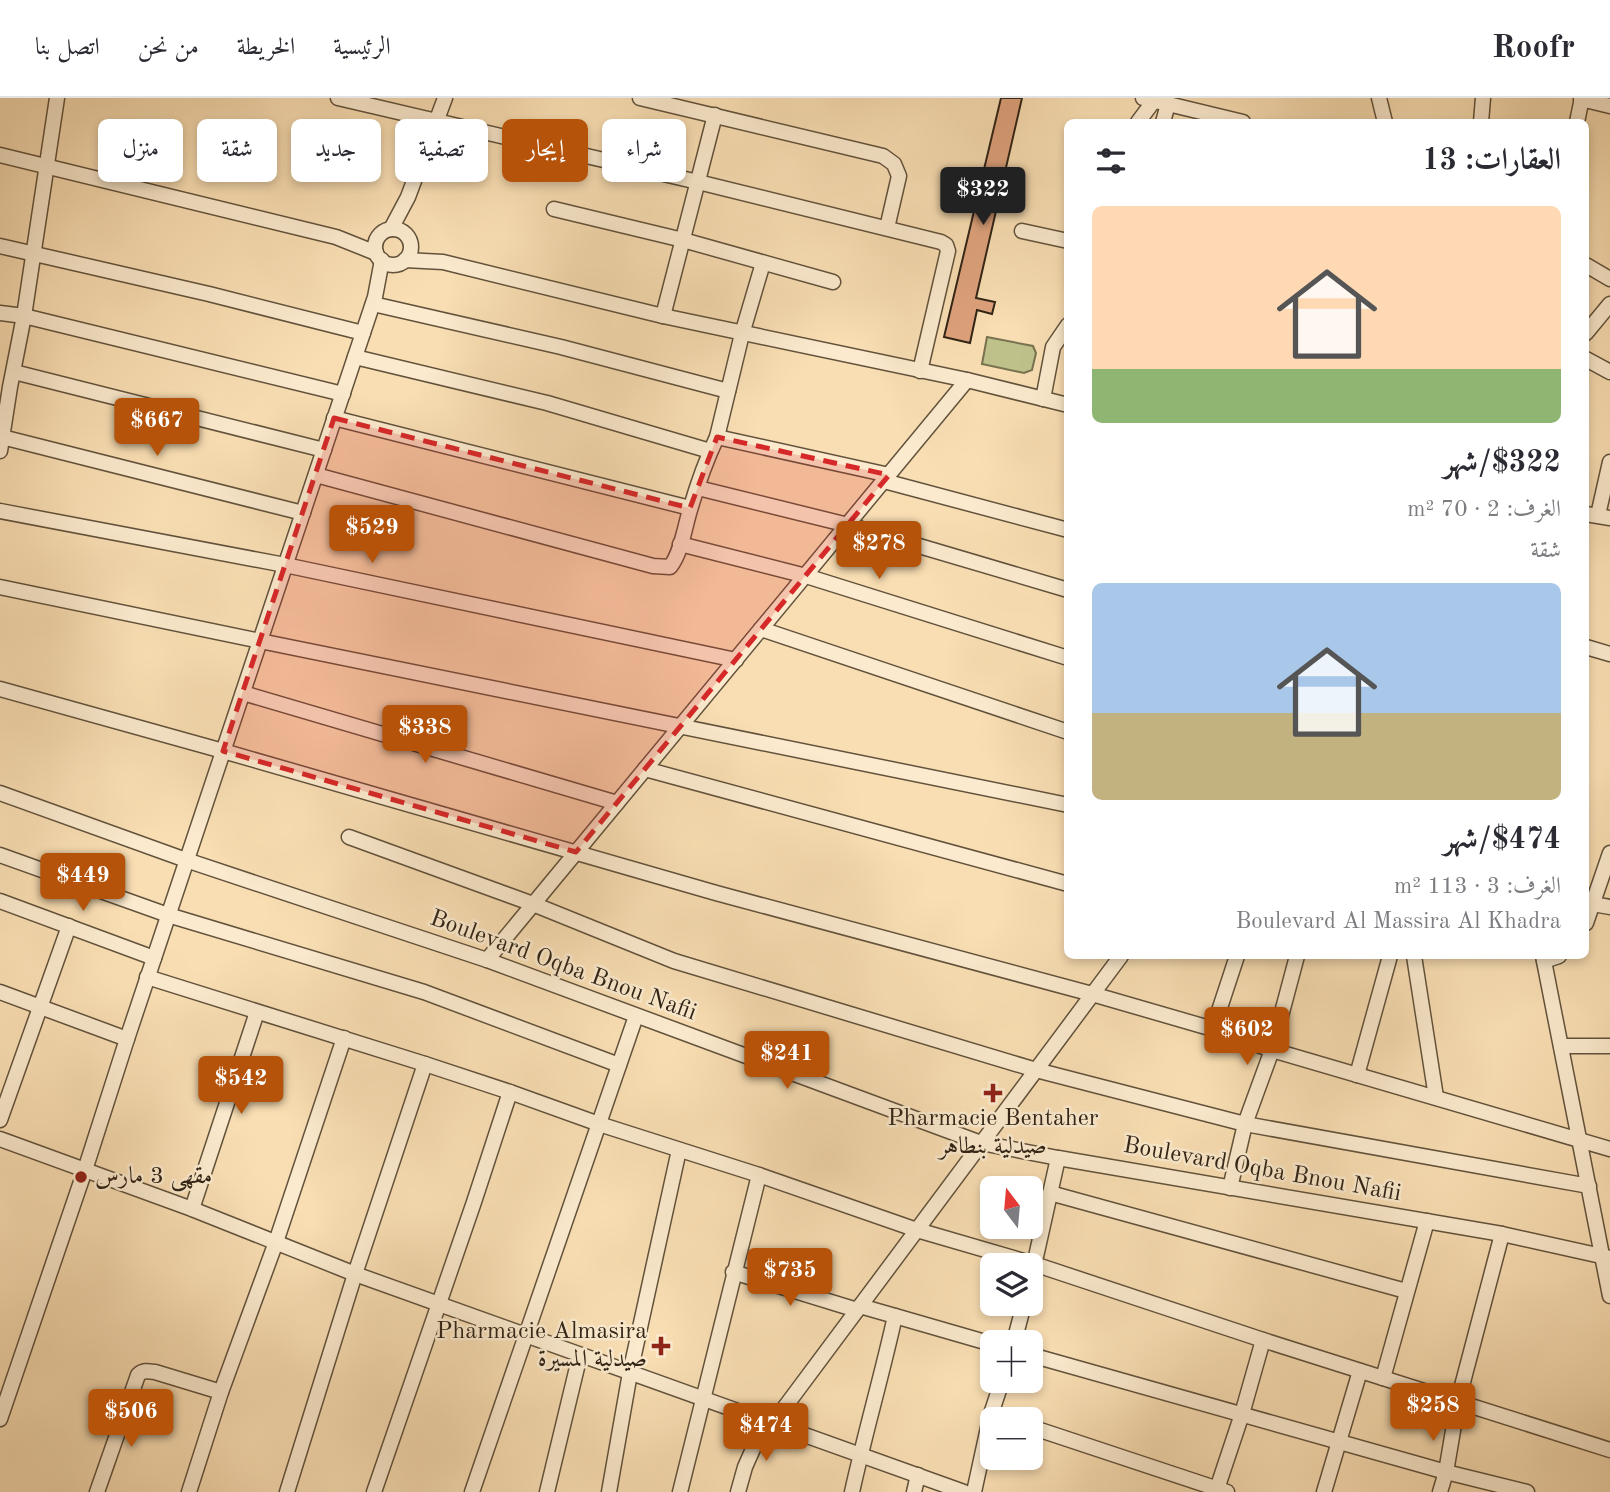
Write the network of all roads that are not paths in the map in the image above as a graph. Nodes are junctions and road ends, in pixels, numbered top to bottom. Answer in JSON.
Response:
{"nodes":[{"id":1,"x":57,"y":98,"type":"edge"},
{"id":2,"x":338,"y":98,"type":"edge"},
{"id":3,"x":445,"y":98,"type":"edge"},
{"id":4,"x":640,"y":98,"type":"edge"},
{"id":5,"x":1379,"y":98,"type":"edge"},
{"id":6,"x":1483,"y":98,"type":"edge"},
{"id":7,"x":1581,"y":99,"type":"edge"},
{"id":8,"x":1155,"y":100,"type":"edge"},
{"id":9,"x":1610,"y":106,"type":"edge"},
{"id":10,"x":715,"y":115,"type":"junction"},
{"id":11,"x":1189,"y":116,"type":"edge"},
{"id":12,"x":428,"y":119,"type":"edge"},
{"id":13,"x":438,"y":119,"type":"edge"},
{"id":14,"x":1140,"y":119,"type":"edge"},
{"id":15,"x":1162,"y":119,"type":"edge"},
{"id":16,"x":1216,"y":119,"type":"edge"},
{"id":17,"x":1383,"y":119,"type":"edge"},
{"id":18,"x":1481,"y":119,"type":"edge"},
{"id":19,"x":1578,"y":119,"type":"edge"},
{"id":20,"x":488,"y":133,"type":"edge"},
{"id":21,"x":0,"y":155,"type":"edge"},
{"id":22,"x":47,"y":167,"type":"junction"},
{"id":23,"x":414,"y":182,"type":"edge"},
{"id":24,"x":698,"y":182,"type":"junction"},
{"id":25,"x":408,"y":197,"type":"junction"},
{"id":26,"x":554,"y":209,"type":"dead end"},
{"id":27,"x":887,"y":228,"type":"junction"},
{"id":28,"x":1022,"y":231,"type":"dead end"},
{"id":29,"x":385,"y":232,"type":"junction"},
{"id":30,"x":336,"y":237,"type":"junction"},
{"id":31,"x":409,"y":239,"type":"junction"},
{"id":32,"x":683,"y":240,"type":"junction"},
{"id":33,"x":1064,"y":240,"type":"edge"},
{"id":34,"x":0,"y":246,"type":"edge"},
{"id":35,"x":33,"y":254,"type":"junction"},
{"id":36,"x":379,"y":257,"type":"junction"},
{"id":37,"x":402,"y":262,"type":"junction"},
{"id":38,"x":443,"y":262,"type":"junction"},
{"id":39,"x":763,"y":262,"type":"junction"},
{"id":40,"x":1589,"y":267,"type":"edge"},
{"id":41,"x":1610,"y":279,"type":"edge"},
{"id":42,"x":832,"y":282,"type":"dead end"},
{"id":43,"x":374,"y":301,"type":"junction"},
{"id":44,"x":1610,"y":304,"type":"edge"},
{"id":45,"x":0,"y":313,"type":"edge"},
{"id":46,"x":24,"y":316,"type":"junction"},
{"id":47,"x":663,"y":316,"type":"junction"},
{"id":48,"x":1589,"y":329,"type":"edge"},
{"id":49,"x":1064,"y":332,"type":"edge"},
{"id":50,"x":363,"y":333,"type":"junction"},
{"id":51,"x":742,"y":334,"type":"junction"},
{"id":52,"x":355,"y":356,"type":"junction"},
{"id":53,"x":1589,"y":361,"type":"edge"},
{"id":54,"x":920,"y":371,"type":"junction"},
{"id":55,"x":14,"y":372,"type":"junction"},
{"id":56,"x":1610,"y":372,"type":"edge"},
{"id":57,"x":967,"y":380,"type":"junction"},
{"id":58,"x":5,"y":386,"type":"edge"},
{"id":59,"x":728,"y":391,"type":"junction"},
{"id":60,"x":343,"y":394,"type":"junction"},
{"id":61,"x":1043,"y":399,"type":"junction"},
{"id":62,"x":1064,"y":400,"type":"edge"},
{"id":63,"x":334,"y":418,"type":"junction"},
{"id":64,"x":717,"y":437,"type":"junction"},
{"id":65,"x":1,"y":446,"type":"edge"},
{"id":66,"x":324,"y":450,"type":"junction"},
{"id":67,"x":710,"y":451,"type":"junction"},
{"id":68,"x":1610,"y":462,"type":"edge"},
{"id":69,"x":316,"y":475,"type":"junction"},
{"id":70,"x":886,"y":478,"type":"junction"},
{"id":71,"x":698,"y":488,"type":"junction"},
{"id":72,"x":690,"y":508,"type":"junction"},
{"id":73,"x":0,"y":511,"type":"edge"},
{"id":74,"x":303,"y":513,"type":"junction"},
{"id":75,"x":1598,"y":516,"type":"edge"},
{"id":76,"x":848,"y":524,"type":"junction"},
{"id":77,"x":1064,"y":529,"type":"edge"},
{"id":78,"x":680,"y":544,"type":"junction"},
{"id":79,"x":285,"y":565,"type":"junction"},
{"id":80,"x":806,"y":576,"type":"junction"},
{"id":81,"x":0,"y":587,"type":"edge"},
{"id":82,"x":1064,"y":589,"type":"edge"},
{"id":83,"x":761,"y":629,"type":"junction"},
{"id":84,"x":260,"y":641,"type":"junction"},
{"id":85,"x":1589,"y":648,"type":"edge"},
{"id":86,"x":1610,"y":654,"type":"edge"},
{"id":87,"x":1064,"y":657,"type":"edge"},
{"id":88,"x":736,"y":660,"type":"junction"},
{"id":89,"x":0,"y":689,"type":"edge"},
{"id":90,"x":243,"y":693,"type":"junction"},
{"id":91,"x":681,"y":726,"type":"junction"},
{"id":92,"x":1064,"y":731,"type":"edge"},
{"id":93,"x":223,"y":751,"type":"junction"},
{"id":94,"x":645,"y":769,"type":"junction"},
{"id":95,"x":0,"y":793,"type":"edge"},
{"id":96,"x":617,"y":803,"type":"junction"},
{"id":97,"x":1064,"y":804,"type":"edge"},
{"id":98,"x":349,"y":837,"type":"dead end"},
{"id":99,"x":576,"y":852,"type":"junction"},
{"id":100,"x":1610,"y":853,"type":"edge"},
{"id":101,"x":0,"y":855,"type":"edge"},
{"id":102,"x":186,"y":860,"type":"junction"},
{"id":103,"x":1064,"y":883,"type":"edge"},
{"id":104,"x":0,"y":901,"type":"edge"},
{"id":105,"x":533,"y":904,"type":"junction"},
{"id":106,"x":1593,"y":904,"type":"junction"},
{"id":107,"x":1610,"y":907,"type":"edge"},
{"id":108,"x":168,"y":915,"type":"junction"},
{"id":109,"x":1589,"y":915,"type":"edge"},
{"id":110,"x":69,"y":926,"type":"junction"},
{"id":111,"x":154,"y":958,"type":"junction"},
{"id":112,"x":1119,"y":959,"type":"edge"},
{"id":113,"x":1236,"y":959,"type":"edge"},
{"id":114,"x":1296,"y":959,"type":"edge"},
{"id":115,"x":1389,"y":959,"type":"edge"},
{"id":116,"x":1414,"y":959,"type":"edge"},
{"id":117,"x":1549,"y":959,"type":"edge"},
{"id":118,"x":487,"y":960,"type":"junction"},
{"id":119,"x":147,"y":977,"type":"junction"},
{"id":120,"x":0,"y":992,"type":"edge"},
{"id":121,"x":1093,"y":994,"type":"junction"},
{"id":122,"x":40,"y":1007,"type":"junction"},
{"id":123,"x":257,"y":1012,"type":"junction"},
{"id":124,"x":636,"y":1016,"type":"junction"},
{"id":125,"x":1213,"y":1029,"type":"junction"},
{"id":126,"x":344,"y":1038,"type":"junction"},
{"id":127,"x":127,"y":1039,"type":"junction"},
{"id":128,"x":1561,"y":1046,"type":"junction"},
{"id":129,"x":1610,"y":1046,"type":"edge"},
{"id":130,"x":1272,"y":1050,"type":"junction"},
{"id":131,"x":425,"y":1063,"type":"junction"},
{"id":132,"x":619,"y":1065,"type":"junction"},
{"id":133,"x":1036,"y":1070,"type":"junction"},
{"id":134,"x":1357,"y":1075,"type":"junction"},
{"id":135,"x":510,"y":1092,"type":"junction"},
{"id":136,"x":1436,"y":1097,"type":"junction"},
{"id":137,"x":0,"y":1120,"type":"edge"},
{"id":138,"x":599,"y":1124,"type":"junction"},
{"id":139,"x":1245,"y":1124,"type":"junction"},
{"id":140,"x":0,"y":1139,"type":"edge"},
{"id":141,"x":1579,"y":1139,"type":"junction"},
{"id":142,"x":981,"y":1143,"type":"junction"},
{"id":143,"x":1610,"y":1149,"type":"edge"},
{"id":144,"x":679,"y":1150,"type":"junction"},
{"id":145,"x":1058,"y":1158,"type":"junction"},
{"id":146,"x":85,"y":1170,"type":"junction"},
{"id":147,"x":759,"y":1175,"type":"junction"},
{"id":148,"x":1588,"y":1186,"type":"junction"},
{"id":149,"x":1230,"y":1188,"type":"junction"},
{"id":150,"x":1049,"y":1193,"type":"junction"},
{"id":151,"x":192,"y":1209,"type":"junction"},
{"id":152,"x":1427,"y":1221,"type":"junction"},
{"id":153,"x":917,"y":1230,"type":"junction"},
{"id":154,"x":1502,"y":1234,"type":"junction"},
{"id":155,"x":276,"y":1242,"type":"junction"},
{"id":156,"x":982,"y":1253,"type":"edge"},
{"id":157,"x":1037,"y":1253,"type":"edge"},
{"id":158,"x":1606,"y":1257,"type":"edge"},
{"id":159,"x":733,"y":1272,"type":"junction"},
{"id":160,"x":355,"y":1274,"type":"junction"},
{"id":161,"x":1043,"y":1274,"type":"edge"},
{"id":162,"x":1406,"y":1291,"type":"junction"},
{"id":163,"x":1610,"y":1296,"type":"edge"},
{"id":164,"x":439,"y":1304,"type":"junction"},
{"id":165,"x":859,"y":1308,"type":"junction"},
{"id":166,"x":895,"y":1316,"type":"junction"},
{"id":167,"x":527,"y":1336,"type":"junction"},
{"id":168,"x":1263,"y":1340,"type":"junction"},
{"id":169,"x":980,"y":1341,"type":"edge"},
{"id":170,"x":580,"y":1355,"type":"junction"},
{"id":171,"x":1043,"y":1358,"type":"edge"},
{"id":172,"x":1360,"y":1371,"type":"junction"},
{"id":173,"x":630,"y":1373,"type":"junction"},
{"id":174,"x":1383,"y":1378,"type":"junction"},
{"id":175,"x":221,"y":1392,"type":"junction"},
{"id":176,"x":702,"y":1398,"type":"junction"},
{"id":177,"x":1458,"y":1401,"type":"junction"},
{"id":178,"x":1242,"y":1414,"type":"junction"},
{"id":179,"x":0,"y":1419,"type":"edge"},
{"id":180,"x":773,"y":1423,"type":"junction"},
{"id":181,"x":1043,"y":1431,"type":"edge"},
{"id":182,"x":1339,"y":1441,"type":"junction"},
{"id":183,"x":1610,"y":1450,"type":"edge"},
{"id":184,"x":860,"y":1454,"type":"junction"},
{"id":185,"x":980,"y":1464,"type":"edge"},
{"id":186,"x":1446,"y":1472,"type":"junction"},
{"id":187,"x":918,"y":1475,"type":"junction"},
{"id":188,"x":1220,"y":1491,"type":"edge"},
{"id":189,"x":97,"y":1492,"type":"edge"},
{"id":190,"x":189,"y":1492,"type":"edge"},
{"id":191,"x":287,"y":1492,"type":"edge"},
{"id":192,"x":374,"y":1492,"type":"edge"},
{"id":193,"x":472,"y":1492,"type":"edge"},
{"id":194,"x":547,"y":1492,"type":"edge"},
{"id":195,"x":609,"y":1492,"type":"edge"},
{"id":196,"x":680,"y":1492,"type":"edge"},
{"id":197,"x":738,"y":1492,"type":"edge"},
{"id":198,"x":852,"y":1492,"type":"edge"},
{"id":199,"x":915,"y":1492,"type":"edge"},
{"id":200,"x":964,"y":1492,"type":"edge"},
{"id":201,"x":974,"y":1492,"type":"edge"},
{"id":202,"x":1324,"y":1492,"type":"edge"},
{"id":203,"x":1440,"y":1492,"type":"edge"},
{"id":204,"x":1527,"y":1492,"type":"edge"}],
"edges":[{"from":1,"to":22,"type":"street"},
{"from":2,"to":12,"type":"street"},
{"from":3,"to":13,"type":"street"},
{"from":4,"to":10,"type":"street"},
{"from":5,"to":17,"type":"street"},
{"from":6,"to":18,"type":"street"},
{"from":7,"to":9,"type":"street"},
{"from":7,"to":19,"type":"street"},
{"from":8,"to":11,"type":"street"},
{"from":8,"to":14,"type":"street"},
{"from":8,"to":15,"type":"street"},
{"from":10,"to":24,"type":"street"},
{"from":10,"to":27,"type":"street"},
{"from":11,"to":16,"type":"street"},
{"from":20,"to":24,"type":"street"},
{"from":21,"to":22,"type":"street"},
{"from":22,"to":30,"type":"street"},
{"from":22,"to":35,"type":"street"},
{"from":23,"to":25,"type":"street"},
{"from":24,"to":27,"type":"street"},
{"from":24,"to":32,"type":"street"},
{"from":25,"to":29,"type":"street"},
{"from":25,"to":31,"type":"street"},
{"from":26,"to":32,"type":"street"},
{"from":27,"to":54,"type":"street"},
{"from":28,"to":33,"type":"street"},
{"from":29,"to":30,"type":"street"},
{"from":29,"to":31,"type":"street"},
{"from":29,"to":36,"type":"street"},
{"from":30,"to":36,"type":"street"},
{"from":31,"to":37,"type":"street"},
{"from":31,"to":38,"type":"street"},
{"from":32,"to":39,"type":"street"},
{"from":32,"to":47,"type":"street"},
{"from":34,"to":35,"type":"street"},
{"from":35,"to":46,"type":"street"},
{"from":35,"to":50,"type":"street"},
{"from":36,"to":37,"type":"street"},
{"from":36,"to":43,"type":"street"},
{"from":37,"to":38,"type":"street"},
{"from":37,"to":43,"type":"street"},
{"from":38,"to":47,"type":"street"},
{"from":39,"to":42,"type":"street"},
{"from":39,"to":51,"type":"street"},
{"from":40,"to":41,"type":"street"},
{"from":43,"to":50,"type":"street"},
{"from":43,"to":59,"type":"street"},
{"from":44,"to":48,"type":"street"},
{"from":45,"to":46,"type":"street"},
{"from":46,"to":55,"type":"street"},
{"from":46,"to":60,"type":"street"},
{"from":47,"to":51,"type":"street"},
{"from":49,"to":61,"type":"street"},
{"from":50,"to":52,"type":"street"},
{"from":51,"to":54,"type":"street"},
{"from":51,"to":59,"type":"street"},
{"from":52,"to":60,"type":"street"},
{"from":52,"to":67,"type":"street"},
{"from":53,"to":56,"type":"street"},
{"from":54,"to":57,"type":"street"},
{"from":55,"to":58,"type":"street"},
{"from":55,"to":66,"type":"street"},
{"from":57,"to":61,"type":"street"},
{"from":57,"to":70,"type":"street"},
{"from":58,"to":65,"type":"street"},
{"from":59,"to":64,"type":"street"},
{"from":60,"to":63,"type":"street"},
{"from":61,"to":62,"type":"street"},
{"from":63,"to":66,"type":"street"},
{"from":63,"to":72,"type":"street"},
{"from":64,"to":67,"type":"street"},
{"from":64,"to":70,"type":"street"},
{"from":65,"to":74,"type":"street"},
{"from":66,"to":69,"type":"street"},
{"from":67,"to":71,"type":"street"},
{"from":68,"to":75,"type":"street"},
{"from":69,"to":74,"type":"street"},
{"from":69,"to":78,"type":"street"},
{"from":70,"to":76,"type":"street"},
{"from":70,"to":77,"type":"street"},
{"from":71,"to":72,"type":"street"},
{"from":71,"to":76,"type":"street"},
{"from":72,"to":78,"type":"street"},
{"from":73,"to":79,"type":"street"},
{"from":74,"to":79,"type":"street"},
{"from":76,"to":80,"type":"street"},
{"from":76,"to":82,"type":"street"},
{"from":78,"to":80,"type":"street"},
{"from":79,"to":84,"type":"street"},
{"from":79,"to":88,"type":"street"},
{"from":80,"to":83,"type":"street"},
{"from":80,"to":87,"type":"street"},
{"from":81,"to":84,"type":"street"},
{"from":83,"to":88,"type":"street"},
{"from":83,"to":92,"type":"street"},
{"from":84,"to":90,"type":"street"},
{"from":84,"to":91,"type":"street"},
{"from":85,"to":86,"type":"street"},
{"from":88,"to":91,"type":"street"},
{"from":89,"to":93,"type":"street"},
{"from":90,"to":93,"type":"street"},
{"from":90,"to":96,"type":"street"},
{"from":91,"to":94,"type":"street"},
{"from":91,"to":97,"type":"street"},
{"from":93,"to":99,"type":"street"},
{"from":93,"to":102,"type":"street"},
{"from":94,"to":96,"type":"street"},
{"from":94,"to":103,"type":"street"},
{"from":95,"to":102,"type":"street","name":"Boulevard Oqba Bnou Nafii"},
{"from":96,"to":99,"type":"street"},
{"from":98,"to":105,"type":"street"},
{"from":99,"to":105,"type":"street"},
{"from":99,"to":121,"type":"street"},
{"from":100,"to":106,"type":"street"},
{"from":101,"to":108,"type":"street"},
{"from":102,"to":108,"type":"street"},
{"from":102,"to":118,"type":"street","name":"Boulevard Oqba Bnou Nafii"},
{"from":104,"to":110,"type":"street"},
{"from":105,"to":118,"type":"street"},
{"from":105,"to":133,"type":"street"},
{"from":106,"to":107,"type":"street"},
{"from":106,"to":109,"type":"street"},
{"from":108,"to":111,"type":"street"},
{"from":108,"to":132,"type":"street"},
{"from":110,"to":111,"type":"street"},
{"from":110,"to":122,"type":"street"},
{"from":111,"to":119,"type":"street"},
{"from":112,"to":121,"type":"street"},
{"from":113,"to":125,"type":"street"},
{"from":114,"to":130,"type":"street"},
{"from":115,"to":134,"type":"street"},
{"from":116,"to":136,"type":"street"},
{"from":117,"to":128,"type":"street"},
{"from":118,"to":124,"type":"street","name":"Boulevard Oqba Bnou Nafii"},
{"from":119,"to":123,"type":"street"},
{"from":119,"to":127,"type":"street"},
{"from":120,"to":122,"type":"street"},
{"from":121,"to":125,"type":"street"},
{"from":121,"to":133,"type":"street"},
{"from":122,"to":127,"type":"street"},
{"from":122,"to":137,"type":"street"},
{"from":123,"to":126,"type":"street"},
{"from":123,"to":151,"type":"street"},
{"from":124,"to":132,"type":"street"},
{"from":124,"to":142,"type":"street","name":"Boulevard Oqba Bnou Nafii"},
{"from":125,"to":130,"type":"street"},
{"from":126,"to":131,"type":"street"},
{"from":126,"to":155,"type":"street"},
{"from":127,"to":146,"type":"street"},
{"from":128,"to":129,"type":"street"},
{"from":128,"to":141,"type":"street"},
{"from":130,"to":134,"type":"street"},
{"from":130,"to":139,"type":"street"},
{"from":131,"to":135,"type":"street"},
{"from":131,"to":160,"type":"street"},
{"from":132,"to":138,"type":"street"},
{"from":133,"to":139,"type":"street"},
{"from":133,"to":142,"type":"street"},
{"from":134,"to":136,"type":"street"},
{"from":135,"to":138,"type":"street"},
{"from":135,"to":164,"type":"street"},
{"from":136,"to":141,"type":"street"},
{"from":138,"to":144,"type":"street"},
{"from":138,"to":167,"type":"street"},
{"from":139,"to":148,"type":"street"},
{"from":139,"to":149,"type":"street"},
{"from":140,"to":146,"type":"street"},
{"from":141,"to":143,"type":"street"},
{"from":141,"to":148,"type":"street"},
{"from":142,"to":145,"type":"street","name":"Boulevard Oqba Bnou Nafii"},
{"from":142,"to":153,"type":"street"},
{"from":144,"to":147,"type":"street"},
{"from":144,"to":173,"type":"street"},
{"from":145,"to":149,"type":"street","name":"Boulevard Oqba Bnou Nafii"},
{"from":145,"to":150,"type":"street"},
{"from":146,"to":151,"type":"street"},
{"from":146,"to":179,"type":"street"},
{"from":147,"to":153,"type":"street"},
{"from":147,"to":159,"type":"street"},
{"from":148,"to":158,"type":"street"},
{"from":149,"to":152,"type":"street","name":"Boulevard Oqba Bnou Nafii"},
{"from":150,"to":157,"type":"street"},
{"from":150,"to":162,"type":"street"},
{"from":151,"to":155,"type":"street"},
{"from":152,"to":154,"type":"street","name":"Boulevard Oqba Bnou Nafii"},
{"from":152,"to":162,"type":"street"},
{"from":153,"to":156,"type":"street"},
{"from":153,"to":165,"type":"street"},
{"from":154,"to":158,"type":"street","name":"Boulevard Oqba Bnou Nafii"},
{"from":154,"to":177,"type":"street"},
{"from":155,"to":160,"type":"street"},
{"from":155,"to":175,"type":"street"},
{"from":158,"to":163,"type":"street"},
{"from":159,"to":165,"type":"street"},
{"from":159,"to":176,"type":"street"},
{"from":160,"to":164,"type":"street"},
{"from":160,"to":191,"type":"street"},
{"from":161,"to":168,"type":"street"},
{"from":162,"to":174,"type":"street"},
{"from":164,"to":167,"type":"street"},
{"from":164,"to":192,"type":"street"},
{"from":165,"to":166,"type":"street"},
{"from":165,"to":180,"type":"street"},
{"from":166,"to":169,"type":"street"},
{"from":166,"to":184,"type":"street"},
{"from":167,"to":170,"type":"street"},
{"from":167,"to":193,"type":"street"},
{"from":168,"to":172,"type":"street"},
{"from":168,"to":178,"type":"street"},
{"from":170,"to":173,"type":"street"},
{"from":170,"to":194,"type":"street"},
{"from":171,"to":178,"type":"street"},
{"from":172,"to":174,"type":"street"},
{"from":172,"to":182,"type":"street"},
{"from":173,"to":176,"type":"street"},
{"from":173,"to":195,"type":"street"},
{"from":174,"to":177,"type":"street"},
{"from":175,"to":189,"type":"street"},
{"from":175,"to":190,"type":"street"},
{"from":176,"to":180,"type":"street"},
{"from":176,"to":196,"type":"street"},
{"from":177,"to":183,"type":"street"},
{"from":177,"to":186,"type":"street"},
{"from":178,"to":182,"type":"street"},
{"from":178,"to":188,"type":"street"},
{"from":180,"to":184,"type":"street"},
{"from":180,"to":197,"type":"street"},
{"from":181,"to":188,"type":"street"},
{"from":182,"to":186,"type":"street"},
{"from":182,"to":202,"type":"street"},
{"from":184,"to":187,"type":"street"},
{"from":184,"to":198,"type":"street"},
{"from":185,"to":201,"type":"street"},
{"from":186,"to":203,"type":"street"},
{"from":186,"to":204,"type":"street"},
{"from":187,"to":199,"type":"street"},
{"from":187,"to":200,"type":"street"}]}
